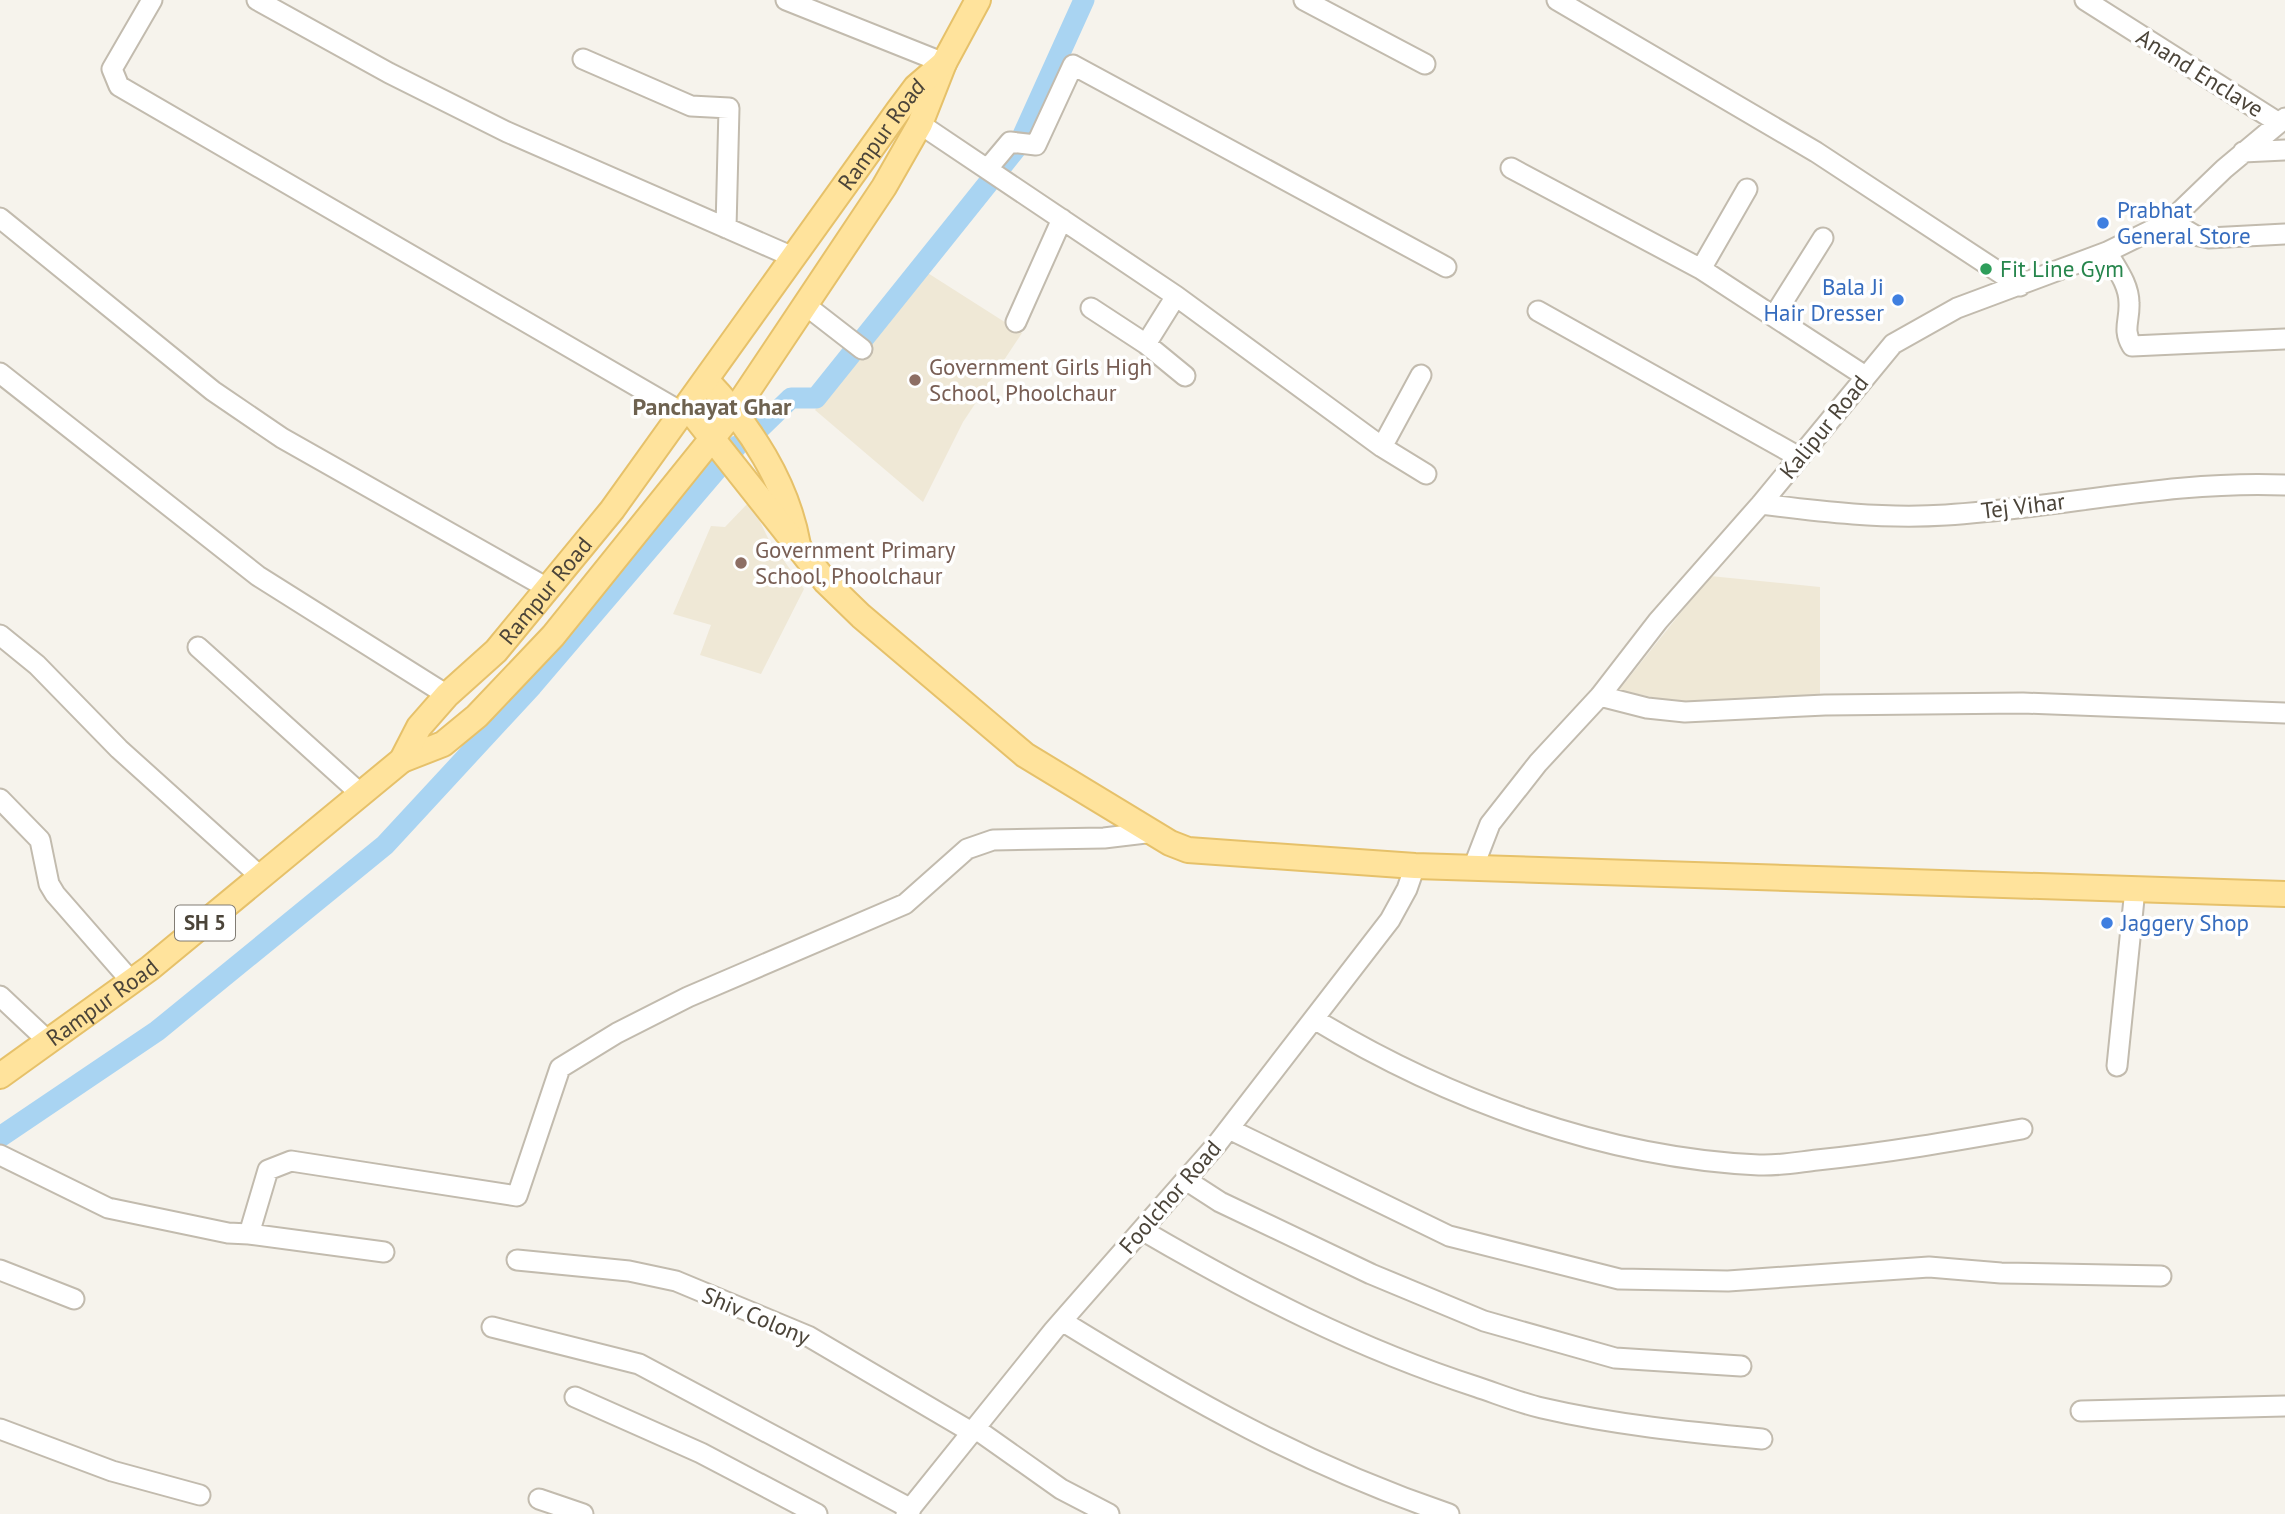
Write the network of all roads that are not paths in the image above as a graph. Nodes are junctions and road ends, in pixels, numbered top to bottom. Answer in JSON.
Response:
{"nodes":[{"id":1,"x":152,"y":0,"type":"edge"},
{"id":2,"x":257,"y":0,"type":"edge"},
{"id":3,"x":786,"y":0,"type":"edge"},
{"id":4,"x":1304,"y":0,"type":"edge"},
{"id":5,"x":1557,"y":0,"type":"edge"},
{"id":6,"x":2085,"y":0,"type":"edge"},
{"id":7,"x":975,"y":1,"type":"edge"},
{"id":8,"x":583,"y":59,"type":"dead end"},
{"id":9,"x":944,"y":63,"type":"junction"},
{"id":10,"x":1425,"y":64,"type":"dead end"},
{"id":11,"x":2282,"y":120,"type":"edge"},
{"id":12,"x":920,"y":124,"type":"junction"},
{"id":13,"x":2285,"y":150,"type":"edge"},
{"id":14,"x":2243,"y":152,"type":"junction"},
{"id":15,"x":1511,"y":168,"type":"dead end"},
{"id":16,"x":996,"y":172,"type":"junction"},
{"id":17,"x":1747,"y":189,"type":"dead end"},
{"id":18,"x":0,"y":218,"type":"edge"},
{"id":19,"x":1062,"y":219,"type":"junction"},
{"id":20,"x":2170,"y":221,"type":"junction"},
{"id":21,"x":726,"y":228,"type":"junction"},
{"id":22,"x":2285,"y":234,"type":"edge"},
{"id":23,"x":1823,"y":238,"type":"dead end"},
{"id":24,"x":2107,"y":252,"type":"junction"},
{"id":25,"x":793,"y":257,"type":"junction"},
{"id":26,"x":1446,"y":267,"type":"dead end"},
{"id":27,"x":1701,"y":269,"type":"junction"},
{"id":28,"x":2020,"y":286,"type":"junction"},
{"id":29,"x":1176,"y":296,"type":"junction"},
{"id":30,"x":803,"y":304,"type":"junction"},
{"id":31,"x":1091,"y":309,"type":"dead end"},
{"id":32,"x":1538,"y":311,"type":"dead end"},
{"id":33,"x":1774,"y":316,"type":"junction"},
{"id":34,"x":1016,"y":322,"type":"dead end"},
{"id":35,"x":2285,"y":339,"type":"edge"},
{"id":36,"x":855,"y":344,"type":"dead end"},
{"id":37,"x":1146,"y":344,"type":"junction"},
{"id":38,"x":0,"y":373,"type":"edge"},
{"id":39,"x":1421,"y":375,"type":"dead end"},
{"id":40,"x":1185,"y":376,"type":"dead end"},
{"id":41,"x":1866,"y":376,"type":"junction"},
{"id":42,"x":707,"y":381,"type":"junction"},
{"id":43,"x":735,"y":410,"type":"junction"},
{"id":44,"x":685,"y":411,"type":"junction"},
{"id":45,"x":711,"y":439,"type":"junction"},
{"id":46,"x":1382,"y":447,"type":"junction"},
{"id":47,"x":1799,"y":457,"type":"junction"},
{"id":48,"x":1426,"y":474,"type":"dead end"},
{"id":49,"x":2285,"y":485,"type":"edge"},
{"id":50,"x":1761,"y":504,"type":"junction"},
{"id":51,"x":798,"y":546,"type":"junction"},
{"id":52,"x":549,"y":589,"type":"junction"},
{"id":53,"x":0,"y":635,"type":"edge"},
{"id":54,"x":198,"y":647,"type":"dead end"},
{"id":55,"x":447,"y":695,"type":"junction"},
{"id":56,"x":1600,"y":696,"type":"junction"},
{"id":57,"x":2285,"y":713,"type":"edge"},
{"id":58,"x":402,"y":760,"type":"junction"},
{"id":59,"x":362,"y":795,"type":"junction"},
{"id":60,"x":0,"y":799,"type":"edge"},
{"id":61,"x":1154,"y":832,"type":"junction"},
{"id":62,"x":1415,"y":866,"type":"junction"},
{"id":63,"x":1473,"y":868,"type":"junction"},
{"id":64,"x":262,"y":878,"type":"junction"},
{"id":65,"x":2135,"y":889,"type":"junction"},
{"id":66,"x":2285,"y":894,"type":"edge"},
{"id":67,"x":131,"y":981,"type":"junction"},
{"id":68,"x":0,"y":996,"type":"edge"},
{"id":69,"x":1314,"y":1020,"type":"junction"},
{"id":70,"x":48,"y":1041,"type":"junction"},
{"id":71,"x":2118,"y":1066,"type":"dead end"},
{"id":72,"x":1,"y":1073,"type":"edge"},
{"id":73,"x":1229,"y":1129,"type":"junction"},
{"id":74,"x":2022,"y":1129,"type":"dead end"},
{"id":75,"x":0,"y":1155,"type":"edge"},
{"id":76,"x":1185,"y":1180,"type":"junction"},
{"id":77,"x":1142,"y":1230,"type":"junction"},
{"id":78,"x":249,"y":1234,"type":"junction"},
{"id":79,"x":384,"y":1252,"type":"dead end"},
{"id":80,"x":517,"y":1259,"type":"dead end"},
{"id":81,"x":0,"y":1270,"type":"edge"},
{"id":82,"x":2161,"y":1276,"type":"dead end"},
{"id":83,"x":74,"y":1299,"type":"dead end"},
{"id":84,"x":1062,"y":1321,"type":"junction"},
{"id":85,"x":492,"y":1327,"type":"dead end"},
{"id":86,"x":1741,"y":1367,"type":"dead end"},
{"id":87,"x":575,"y":1397,"type":"dead end"},
{"id":88,"x":2285,"y":1406,"type":"edge"},
{"id":89,"x":2081,"y":1411,"type":"dead end"},
{"id":90,"x":0,"y":1429,"type":"edge"},
{"id":91,"x":975,"y":1431,"type":"junction"},
{"id":92,"x":1762,"y":1439,"type":"dead end"},
{"id":93,"x":200,"y":1495,"type":"dead end"},
{"id":94,"x":539,"y":1499,"type":"dead end"},
{"id":95,"x":908,"y":1511,"type":"edge"},
{"id":96,"x":583,"y":1514,"type":"edge"},
{"id":97,"x":817,"y":1514,"type":"edge"},
{"id":98,"x":1110,"y":1514,"type":"edge"},
{"id":99,"x":1449,"y":1514,"type":"edge"}],
"edges":[{"from":1,"to":44,"type":"street"},
{"from":2,"to":21,"type":"street"},
{"from":3,"to":9,"type":"street"},
{"from":4,"to":10,"type":"street"},
{"from":5,"to":28,"type":"street"},
{"from":6,"to":11,"type":"street","name":"Anand Enclave"},
{"from":7,"to":9,"type":"main road","name":"Rampur Road","number":"SH 5"},
{"from":8,"to":21,"type":"street"},
{"from":9,"to":12,"type":"main road"},
{"from":9,"to":25,"type":"main road","name":"Rampur Road","number":"SH 5"},
{"from":11,"to":14,"type":"street","name":"Kalipur Road"},
{"from":12,"to":16,"type":"street"},
{"from":12,"to":30,"type":"main road"},
{"from":13,"to":14,"type":"street"},
{"from":14,"to":20,"type":"street","name":"Kalipur Road"},
{"from":15,"to":27,"type":"street"},
{"from":16,"to":19,"type":"street"},
{"from":16,"to":26,"type":"street"},
{"from":17,"to":27,"type":"street"},
{"from":18,"to":52,"type":"street"},
{"from":19,"to":29,"type":"street"},
{"from":19,"to":34,"type":"street"},
{"from":20,"to":22,"type":"street"},
{"from":20,"to":24,"type":"street","name":"Kalipur Road"},
{"from":21,"to":25,"type":"street"},
{"from":23,"to":33,"type":"street"},
{"from":24,"to":28,"type":"street","name":"Kalipur Road"},
{"from":24,"to":35,"type":"street"},
{"from":25,"to":42,"type":"main road","name":"Rampur Road","number":"SH 5"},
{"from":27,"to":33,"type":"street"},
{"from":28,"to":41,"type":"street","name":"Kalipur Road"},
{"from":29,"to":37,"type":"street"},
{"from":29,"to":46,"type":"street"},
{"from":30,"to":36,"type":"street"},
{"from":30,"to":43,"type":"main road"},
{"from":31,"to":37,"type":"street"},
{"from":32,"to":47,"type":"street"},
{"from":33,"to":41,"type":"street"},
{"from":37,"to":40,"type":"street"},
{"from":38,"to":55,"type":"street"},
{"from":39,"to":46,"type":"street"},
{"from":41,"to":47,"type":"street","name":"Kalipur Road"},
{"from":42,"to":43,"type":"main road"},
{"from":42,"to":44,"type":"main road","name":"Rampur Road","number":"SH 5"},
{"from":43,"to":45,"type":"main road"},
{"from":43,"to":51,"type":"main road"},
{"from":44,"to":45,"type":"main road"},
{"from":44,"to":52,"type":"main road","name":"Rampur Road","number":"SH 5"},
{"from":45,"to":51,"type":"main road"},
{"from":45,"to":58,"type":"main road"},
{"from":46,"to":48,"type":"street"},
{"from":47,"to":50,"type":"street","name":"Kalipur Road"},
{"from":49,"to":50,"type":"street","name":"Tej Vihar"},
{"from":50,"to":56,"type":"street","name":"Kalipur Road"},
{"from":51,"to":61,"type":"main road"},
{"from":52,"to":55,"type":"main road","name":"Rampur Road","number":"SH 5"},
{"from":53,"to":64,"type":"street"},
{"from":54,"to":59,"type":"street"},
{"from":55,"to":58,"type":"main road","name":"Rampur Road","number":"SH 5"},
{"from":56,"to":57,"type":"street"},
{"from":56,"to":63,"type":"street","name":"Kalipur Road"},
{"from":58,"to":59,"type":"main road","name":"Rampur Road","number":"SH 5"},
{"from":59,"to":64,"type":"main road","name":"Rampur Road","number":"SH 5"},
{"from":60,"to":67,"type":"street"},
{"from":61,"to":62,"type":"main road"},
{"from":61,"to":78,"type":"street"},
{"from":62,"to":63,"type":"main road"},
{"from":62,"to":69,"type":"street","name":"Foolchor Road"},
{"from":63,"to":65,"type":"main road"},
{"from":64,"to":67,"type":"main road","name":"Rampur Road","number":"SH 5"},
{"from":65,"to":66,"type":"main road"},
{"from":65,"to":71,"type":"street"},
{"from":67,"to":70,"type":"main road","name":"Rampur Road","number":"SH 5"},
{"from":68,"to":70,"type":"street"},
{"from":69,"to":73,"type":"street","name":"Foolchor Road"},
{"from":69,"to":74,"type":"street"},
{"from":70,"to":72,"type":"main road","name":"Rampur Road","number":"SH 5"},
{"from":73,"to":76,"type":"street","name":"Foolchor Road"},
{"from":73,"to":82,"type":"street"},
{"from":75,"to":78,"type":"street"},
{"from":76,"to":77,"type":"street","name":"Foolchor Road"},
{"from":76,"to":86,"type":"street"},
{"from":77,"to":84,"type":"street","name":"Foolchor Road"},
{"from":77,"to":92,"type":"street"},
{"from":78,"to":79,"type":"street"},
{"from":80,"to":91,"type":"street","name":"Shiv Colony"},
{"from":81,"to":83,"type":"street"},
{"from":84,"to":91,"type":"street","name":"Foolchor Road"},
{"from":84,"to":99,"type":"street"},
{"from":85,"to":95,"type":"street"},
{"from":87,"to":97,"type":"street"},
{"from":88,"to":89,"type":"street"},
{"from":90,"to":93,"type":"street"},
{"from":91,"to":95,"type":"street","name":"Foolchor Road"},
{"from":91,"to":98,"type":"street","name":"Shiv Colony"},
{"from":94,"to":96,"type":"street"}]}
